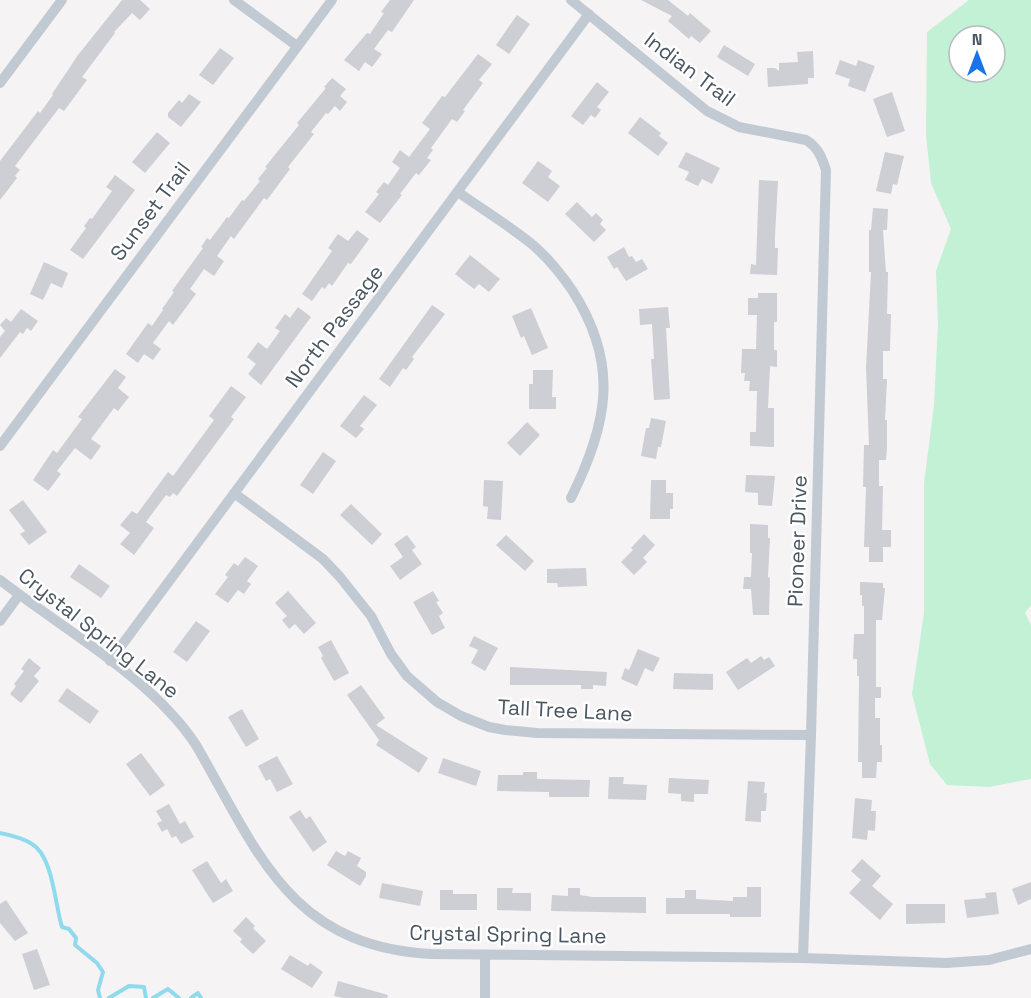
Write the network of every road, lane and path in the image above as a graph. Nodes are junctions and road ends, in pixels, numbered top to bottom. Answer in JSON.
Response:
{"nodes":[{"id":1,"x":62,"y":0,"type":"edge"},
{"id":2,"x":234,"y":0,"type":"edge"},
{"id":3,"x":332,"y":0,"type":"edge"},
{"id":4,"x":571,"y":0,"type":"edge"},
{"id":5,"x":589,"y":14,"type":"junction"},
{"id":6,"x":297,"y":46,"type":"junction"},
{"id":7,"x":0,"y":83,"type":"edge"},
{"id":8,"x":799,"y":138,"type":"joint"},
{"id":9,"x":458,"y":192,"type":"junction"},
{"id":10,"x":0,"y":446,"type":"edge"},
{"id":11,"x":234,"y":493,"type":"junction"},
{"id":12,"x":571,"y":498,"type":"dead end"},
{"id":13,"x":0,"y":580,"type":"edge"},
{"id":14,"x":19,"y":595,"type":"junction"},
{"id":15,"x":0,"y":621,"type":"edge"},
{"id":16,"x":110,"y":661,"type":"junction"},
{"id":17,"x":811,"y":735,"type":"junction"},
{"id":18,"x":1031,"y":949,"type":"edge"},
{"id":19,"x":485,"y":955,"type":"junction"},
{"id":20,"x":803,"y":958,"type":"junction"},
{"id":21,"x":485,"y":998,"type":"edge"}],
"edges":[{"from":1,"to":7,"type":"street"},
{"from":2,"to":6,"type":"street"},
{"from":3,"to":6,"type":"street","name":"Sunset Trail"},
{"from":4,"to":5,"type":"street","name":"Indian Trail"},
{"from":5,"to":8,"type":"street","name":"Indian Trail"},
{"from":5,"to":9,"type":"street","name":"North Passage"},
{"from":6,"to":10,"type":"street","name":"Sunset Trail"},
{"from":8,"to":17,"type":"street","name":"Pioneer Drive"},
{"from":9,"to":11,"type":"street","name":"North Passage"},
{"from":9,"to":12,"type":"street"},
{"from":11,"to":16,"type":"street","name":"North Passage"},
{"from":11,"to":17,"type":"street","name":"Tall Tree Lane"},
{"from":13,"to":14,"type":"street","name":"Crystal Spring Lane"},
{"from":14,"to":15,"type":"street"},
{"from":14,"to":16,"type":"street","name":"Crystal Spring Lane"},
{"from":16,"to":19,"type":"street","name":"Crystal Spring Lane"},
{"from":17,"to":20,"type":"street","name":"Pioneer Drive"},
{"from":18,"to":20,"type":"street","name":"Crystal Spring Lane"},
{"from":19,"to":20,"type":"street","name":"Crystal Spring Lane"},
{"from":19,"to":21,"type":"street"}]}
